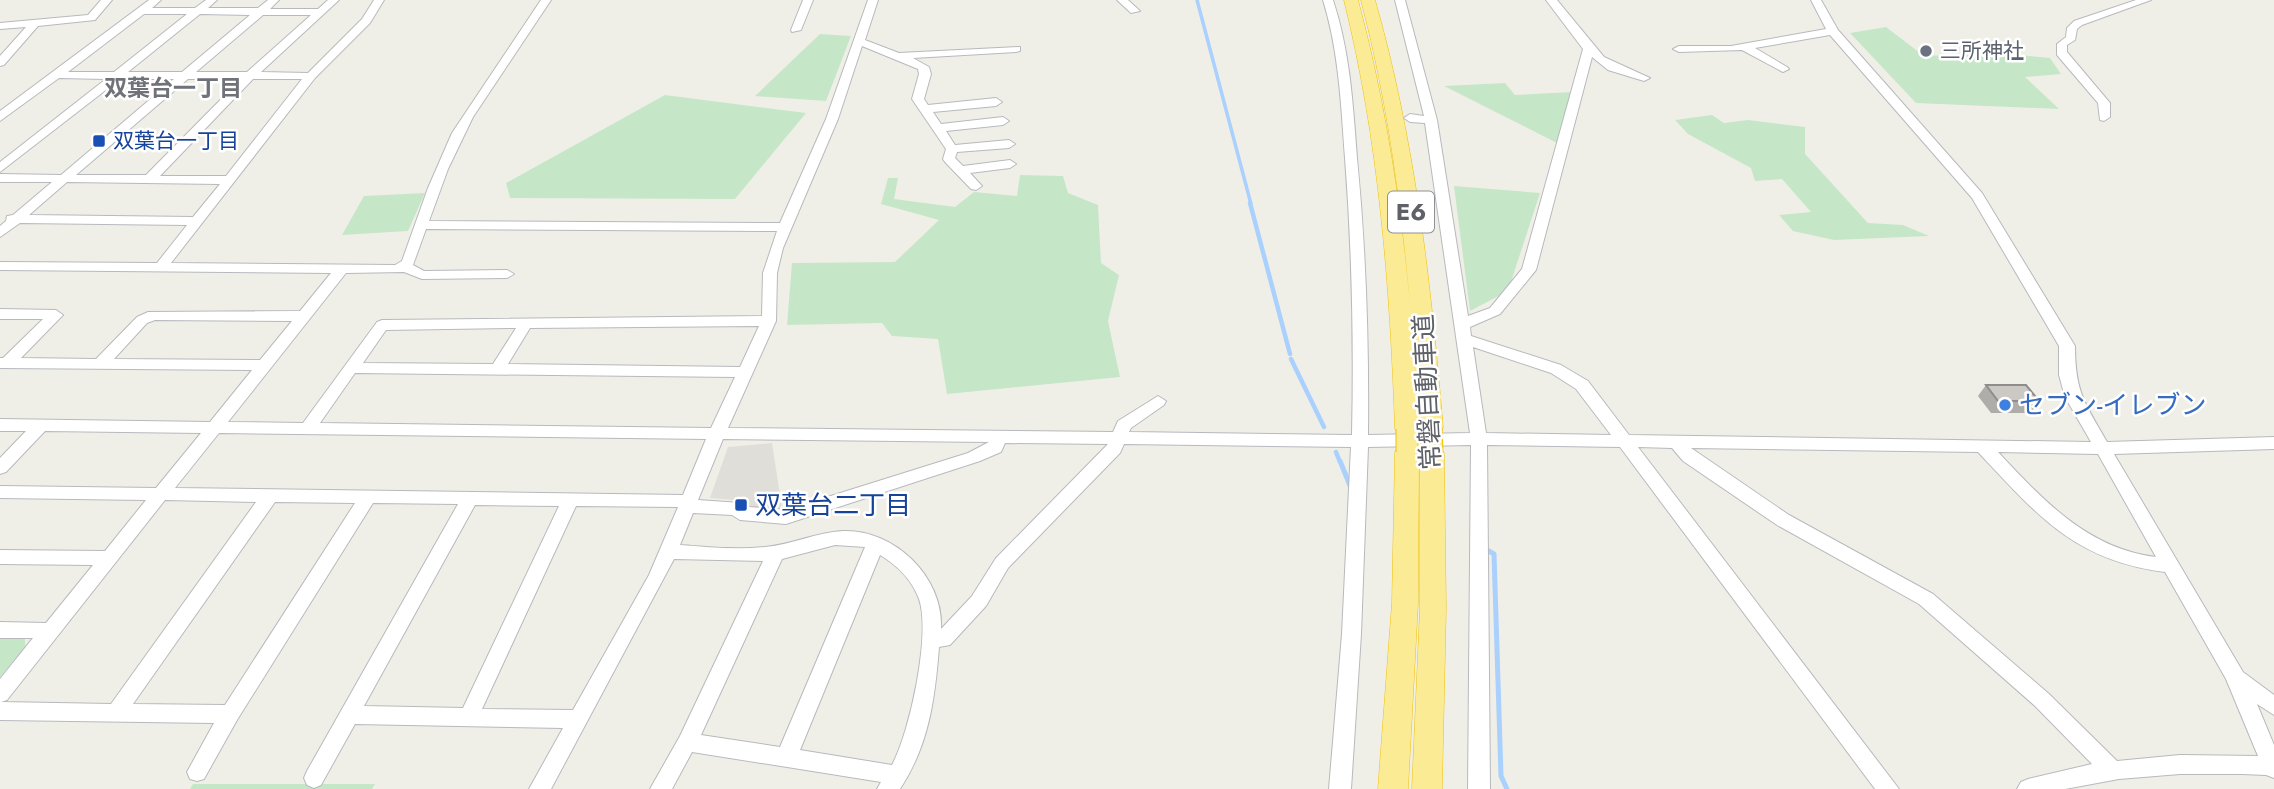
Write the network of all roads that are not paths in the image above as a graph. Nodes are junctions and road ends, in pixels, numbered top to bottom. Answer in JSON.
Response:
{"nodes":[{"id":1,"x":107,"y":0,"type":"edge"},
{"id":2,"x":156,"y":0,"type":"edge"},
{"id":3,"x":212,"y":0,"type":"edge"},
{"id":4,"x":274,"y":0,"type":"edge"},
{"id":5,"x":334,"y":0,"type":"edge"},
{"id":6,"x":379,"y":0,"type":"edge"},
{"id":7,"x":546,"y":0,"type":"edge"},
{"id":8,"x":808,"y":0,"type":"edge"},
{"id":9,"x":873,"y":0,"type":"edge"},
{"id":10,"x":1122,"y":0,"type":"edge"},
{"id":11,"x":1328,"y":0,"type":"edge"},
{"id":12,"x":1351,"y":0,"type":"edge"},
{"id":13,"x":1368,"y":0,"type":"edge"},
{"id":14,"x":1400,"y":0,"type":"edge"},
{"id":15,"x":1550,"y":0,"type":"edge"},
{"id":16,"x":1816,"y":0,"type":"edge"},
{"id":17,"x":2146,"y":0,"type":"edge"},
{"id":18,"x":142,"y":11,"type":"junction"},
{"id":19,"x":198,"y":11,"type":"junction"},
{"id":20,"x":261,"y":11,"type":"junction"},
{"id":21,"x":320,"y":12,"type":"junction"},
{"id":22,"x":1135,"y":12,"type":"dead end"},
{"id":23,"x":34,"y":24,"type":"junction"},
{"id":24,"x":0,"y":26,"type":"edge"},
{"id":25,"x":796,"y":30,"type":"dead end"},
{"id":26,"x":1833,"y":31,"type":"junction"},
{"id":27,"x":858,"y":41,"type":"junction"},
{"id":28,"x":1743,"y":47,"type":"junction"},
{"id":29,"x":1016,"y":49,"type":"dead end"},
{"id":30,"x":1679,"y":49,"type":"dead end"},
{"id":31,"x":1588,"y":50,"type":"junction"},
{"id":32,"x":898,"y":56,"type":"junction"},
{"id":33,"x":0,"y":63,"type":"edge"},
{"id":34,"x":1783,"y":69,"type":"dead end"},
{"id":35,"x":58,"y":75,"type":"junction"},
{"id":36,"x":117,"y":75,"type":"junction"},
{"id":37,"x":186,"y":76,"type":"junction"},
{"id":38,"x":250,"y":76,"type":"junction"},
{"id":39,"x":312,"y":76,"type":"junction"},
{"id":40,"x":1644,"y":78,"type":"dead end"},
{"id":41,"x":996,"y":102,"type":"dead end"},
{"id":42,"x":925,"y":109,"type":"junction"},
{"id":43,"x":1366,"y":116,"type":"dead end"},
{"id":44,"x":0,"y":117,"type":"edge"},
{"id":45,"x":1349,"y":117,"type":"junction"},
{"id":46,"x":2104,"y":117,"type":"dead end"},
{"id":47,"x":1410,"y":118,"type":"dead end"},
{"id":48,"x":1431,"y":120,"type":"junction"},
{"id":49,"x":1003,"y":121,"type":"dead end"},
{"id":50,"x":938,"y":128,"type":"junction"},
{"id":51,"x":1009,"y":144,"type":"dead end"},
{"id":52,"x":952,"y":149,"type":"junction"},
{"id":53,"x":1010,"y":164,"type":"dead end"},
{"id":54,"x":0,"y":168,"type":"edge"},
{"id":55,"x":959,"y":170,"type":"junction"},
{"id":56,"x":0,"y":178,"type":"edge"},
{"id":57,"x":64,"y":179,"type":"junction"},
{"id":58,"x":149,"y":180,"type":"junction"},
{"id":59,"x":230,"y":180,"type":"junction"},
{"id":60,"x":976,"y":186,"type":"dead end"},
{"id":61,"x":0,"y":219,"type":"edge"},
{"id":62,"x":16,"y":219,"type":"junction"},
{"id":63,"x":198,"y":220,"type":"junction"},
{"id":64,"x":420,"y":225,"type":"junction"},
{"id":65,"x":784,"y":227,"type":"junction"},
{"id":66,"x":0,"y":233,"type":"edge"},
{"id":67,"x":0,"y":266,"type":"edge"},
{"id":68,"x":403,"y":266,"type":"junction"},
{"id":69,"x":161,"y":267,"type":"junction"},
{"id":70,"x":341,"y":270,"type":"junction"},
{"id":71,"x":508,"y":274,"type":"dead end"},
{"id":72,"x":0,"y":314,"type":"edge"},
{"id":73,"x":302,"y":316,"type":"junction"},
{"id":74,"x":769,"y":321,"type":"junction"},
{"id":75,"x":525,"y":325,"type":"junction"},
{"id":76,"x":1462,"y":332,"type":"junction"},
{"id":77,"x":4,"y":363,"type":"edge"},
{"id":78,"x":99,"y":365,"type":"junction"},
{"id":79,"x":263,"y":365,"type":"junction"},
{"id":80,"x":352,"y":368,"type":"junction"},
{"id":81,"x":498,"y":369,"type":"junction"},
{"id":82,"x":744,"y":372,"type":"junction"},
{"id":83,"x":1158,"y":401,"type":"dead end"},
{"id":84,"x":0,"y":425,"type":"edge"},
{"id":85,"x":40,"y":426,"type":"junction"},
{"id":86,"x":214,"y":428,"type":"junction"},
{"id":87,"x":308,"y":428,"type":"junction"},
{"id":88,"x":717,"y":433,"type":"junction"},
{"id":89,"x":1000,"y":436,"type":"junction"},
{"id":90,"x":1117,"y":437,"type":"junction"},
{"id":91,"x":1479,"y":439,"type":"junction"},
{"id":92,"x":1362,"y":441,"type":"junction"},
{"id":93,"x":1419,"y":441,"type":"junction"},
{"id":94,"x":1625,"y":443,"type":"junction"},
{"id":95,"x":2274,"y":443,"type":"edge"},
{"id":96,"x":1678,"y":444,"type":"junction"},
{"id":97,"x":1983,"y":447,"type":"junction"},
{"id":98,"x":2104,"y":448,"type":"junction"},
{"id":99,"x":0,"y":468,"type":"edge"},
{"id":100,"x":0,"y":492,"type":"edge"},
{"id":101,"x":162,"y":494,"type":"junction"},
{"id":102,"x":269,"y":497,"type":"junction"},
{"id":103,"x":368,"y":497,"type":"junction"},
{"id":104,"x":470,"y":498,"type":"junction"},
{"id":105,"x":571,"y":499,"type":"junction"},
{"id":106,"x":689,"y":504,"type":"junction"},
{"id":107,"x":876,"y":543,"type":"junction"},
{"id":108,"x":669,"y":552,"type":"junction"},
{"id":109,"x":776,"y":553,"type":"junction"},
{"id":110,"x":0,"y":557,"type":"edge"},
{"id":111,"x":109,"y":558,"type":"junction"},
{"id":112,"x":2168,"y":565,"type":"junction"},
{"id":113,"x":0,"y":630,"type":"edge"},
{"id":114,"x":51,"y":631,"type":"junction"},
{"id":115,"x":930,"y":640,"type":"junction"},
{"id":116,"x":2235,"y":676,"type":"junction"},
{"id":117,"x":0,"y":694,"type":"edge"},
{"id":118,"x":2274,"y":706,"type":"edge"},
{"id":119,"x":0,"y":711,"type":"edge"},
{"id":120,"x":115,"y":714,"type":"junction"},
{"id":121,"x":230,"y":714,"type":"junction"},
{"id":122,"x":351,"y":715,"type":"junction"},
{"id":123,"x":468,"y":718,"type":"junction"},
{"id":124,"x":579,"y":719,"type":"junction"},
{"id":125,"x":687,"y":742,"type":"junction"},
{"id":126,"x":786,"y":758,"type":"junction"},
{"id":127,"x":2273,"y":767,"type":"edge"},
{"id":128,"x":2110,"y":768,"type":"junction"},
{"id":129,"x":197,"y":772,"type":"dead end"},
{"id":130,"x":314,"y":778,"type":"dead end"},
{"id":131,"x":893,"y":782,"type":"edge"},
{"id":132,"x":540,"y":789,"type":"edge"},
{"id":133,"x":661,"y":789,"type":"edge"},
{"id":134,"x":1340,"y":789,"type":"edge"},
{"id":135,"x":1393,"y":789,"type":"edge"},
{"id":136,"x":1427,"y":789,"type":"edge"},
{"id":137,"x":1479,"y":789,"type":"edge"},
{"id":138,"x":1888,"y":789,"type":"edge"},
{"id":139,"x":2028,"y":789,"type":"edge"}],
"edges":[{"from":1,"to":23,"type":"street"},
{"from":2,"to":18,"type":"street"},
{"from":3,"to":19,"type":"street"},
{"from":4,"to":20,"type":"street"},
{"from":5,"to":21,"type":"street"},
{"from":6,"to":39,"type":"street"},
{"from":7,"to":64,"type":"street"},
{"from":8,"to":25,"type":"street"},
{"from":9,"to":27,"type":"street"},
{"from":10,"to":22,"type":"street"},
{"from":11,"to":45,"type":"street"},
{"from":12,"to":93,"type":"highway","name":"常磐自動車道","number":"E6"},
{"from":13,"to":93,"type":"highway","name":"常磐自動車道","number":"E6"},
{"from":14,"to":48,"type":"street"},
{"from":15,"to":31,"type":"street"},
{"from":16,"to":26,"type":"street"},
{"from":17,"to":46,"type":"street"},
{"from":18,"to":19,"type":"street"},
{"from":18,"to":35,"type":"street"},
{"from":19,"to":20,"type":"street"},
{"from":19,"to":36,"type":"street"},
{"from":20,"to":21,"type":"street"},
{"from":20,"to":37,"type":"street"},
{"from":21,"to":38,"type":"street"},
{"from":23,"to":24,"type":"street"},
{"from":23,"to":33,"type":"street"},
{"from":26,"to":28,"type":"street"},
{"from":26,"to":98,"type":"street"},
{"from":27,"to":32,"type":"street"},
{"from":27,"to":65,"type":"street"},
{"from":28,"to":30,"type":"street"},
{"from":28,"to":34,"type":"street"},
{"from":29,"to":32,"type":"street"},
{"from":31,"to":40,"type":"street"},
{"from":31,"to":76,"type":"street"},
{"from":32,"to":42,"type":"street"},
{"from":35,"to":36,"type":"street"},
{"from":35,"to":44,"type":"street"},
{"from":36,"to":37,"type":"street"},
{"from":36,"to":54,"type":"street"},
{"from":37,"to":38,"type":"street"},
{"from":37,"to":57,"type":"street"},
{"from":38,"to":39,"type":"street"},
{"from":38,"to":58,"type":"street"},
{"from":39,"to":59,"type":"street"},
{"from":41,"to":42,"type":"street"},
{"from":42,"to":50,"type":"street"},
{"from":43,"to":45,"type":"street"},
{"from":45,"to":92,"type":"street"},
{"from":47,"to":48,"type":"street"},
{"from":48,"to":76,"type":"street"},
{"from":49,"to":50,"type":"street"},
{"from":50,"to":52,"type":"street"},
{"from":51,"to":52,"type":"street"},
{"from":52,"to":55,"type":"street"},
{"from":53,"to":55,"type":"street"},
{"from":55,"to":60,"type":"street"},
{"from":56,"to":57,"type":"street"},
{"from":57,"to":58,"type":"street"},
{"from":57,"to":62,"type":"street"},
{"from":58,"to":59,"type":"street"},
{"from":59,"to":63,"type":"street"},
{"from":61,"to":62,"type":"street"},
{"from":62,"to":63,"type":"street"},
{"from":62,"to":66,"type":"street"},
{"from":63,"to":69,"type":"street"},
{"from":64,"to":65,"type":"street"},
{"from":64,"to":68,"type":"street"},
{"from":65,"to":74,"type":"street"},
{"from":67,"to":69,"type":"street"},
{"from":68,"to":70,"type":"street"},
{"from":68,"to":71,"type":"street"},
{"from":69,"to":70,"type":"street"},
{"from":70,"to":73,"type":"street"},
{"from":72,"to":77,"type":"street"},
{"from":73,"to":78,"type":"street"},
{"from":73,"to":79,"type":"street"},
{"from":74,"to":75,"type":"street"},
{"from":74,"to":82,"type":"street"},
{"from":75,"to":80,"type":"street"},
{"from":75,"to":81,"type":"street"},
{"from":76,"to":91,"type":"street"},
{"from":76,"to":94,"type":"street"},
{"from":77,"to":78,"type":"street"},
{"from":78,"to":79,"type":"street"},
{"from":79,"to":86,"type":"street"},
{"from":80,"to":81,"type":"street"},
{"from":80,"to":87,"type":"street"},
{"from":81,"to":82,"type":"street"},
{"from":82,"to":88,"type":"street"},
{"from":83,"to":90,"type":"street"},
{"from":84,"to":85,"type":"street"},
{"from":85,"to":86,"type":"street"},
{"from":85,"to":99,"type":"street"},
{"from":86,"to":87,"type":"street"},
{"from":86,"to":101,"type":"street"},
{"from":87,"to":88,"type":"street"},
{"from":88,"to":89,"type":"street"},
{"from":88,"to":106,"type":"street"},
{"from":89,"to":90,"type":"street"},
{"from":89,"to":106,"type":"street"},
{"from":90,"to":92,"type":"street"},
{"from":90,"to":115,"type":"street"},
{"from":91,"to":92,"type":"street"},
{"from":91,"to":94,"type":"street"},
{"from":91,"to":137,"type":"street"},
{"from":92,"to":134,"type":"street"},
{"from":93,"to":135,"type":"highway","name":"常磐自動車道","number":"E6"},
{"from":93,"to":136,"type":"highway","name":"常磐自動車道","number":"E6"},
{"from":94,"to":96,"type":"street"},
{"from":94,"to":138,"type":"street"},
{"from":95,"to":98,"type":"street"},
{"from":96,"to":97,"type":"street"},
{"from":96,"to":128,"type":"street"},
{"from":97,"to":98,"type":"street"},
{"from":97,"to":112,"type":"street"},
{"from":98,"to":112,"type":"street"},
{"from":100,"to":101,"type":"street"},
{"from":101,"to":102,"type":"street"},
{"from":101,"to":111,"type":"street"},
{"from":102,"to":103,"type":"street"},
{"from":102,"to":120,"type":"street"},
{"from":103,"to":104,"type":"street"},
{"from":103,"to":121,"type":"street"},
{"from":104,"to":105,"type":"street"},
{"from":104,"to":122,"type":"street"},
{"from":105,"to":106,"type":"street"},
{"from":105,"to":123,"type":"street"},
{"from":106,"to":108,"type":"street"},
{"from":107,"to":109,"type":"street"},
{"from":107,"to":115,"type":"street"},
{"from":107,"to":126,"type":"street"},
{"from":108,"to":109,"type":"street"},
{"from":108,"to":124,"type":"street"},
{"from":109,"to":125,"type":"street"},
{"from":110,"to":111,"type":"street"},
{"from":111,"to":114,"type":"street"},
{"from":112,"to":116,"type":"street"},
{"from":113,"to":114,"type":"street"},
{"from":114,"to":117,"type":"street"},
{"from":115,"to":131,"type":"street"},
{"from":116,"to":118,"type":"street"},
{"from":116,"to":127,"type":"street"},
{"from":119,"to":120,"type":"street"},
{"from":120,"to":121,"type":"street"},
{"from":121,"to":129,"type":"street"},
{"from":122,"to":123,"type":"street"},
{"from":122,"to":130,"type":"street"},
{"from":123,"to":124,"type":"street"},
{"from":124,"to":132,"type":"street"},
{"from":125,"to":126,"type":"street"},
{"from":125,"to":133,"type":"street"},
{"from":126,"to":131,"type":"street"},
{"from":127,"to":128,"type":"street"},
{"from":128,"to":139,"type":"street"}]}
